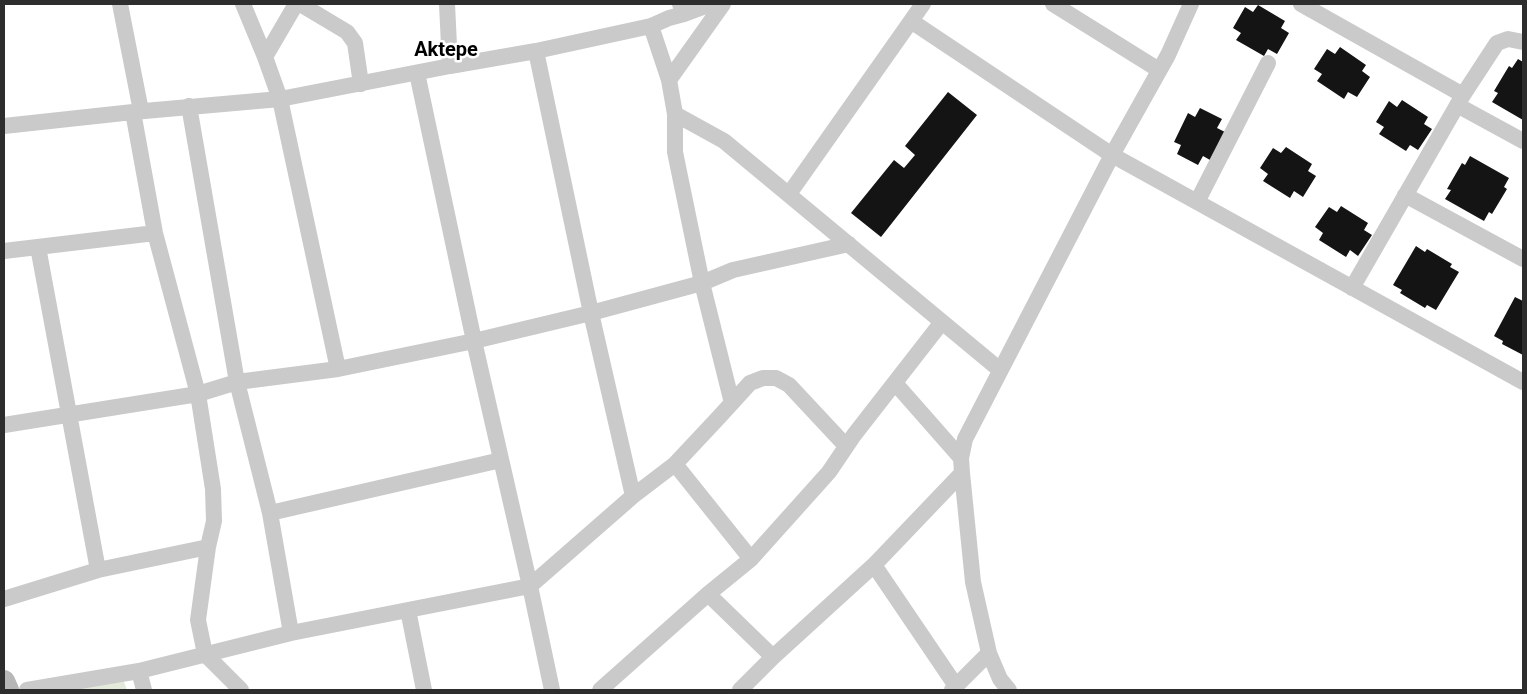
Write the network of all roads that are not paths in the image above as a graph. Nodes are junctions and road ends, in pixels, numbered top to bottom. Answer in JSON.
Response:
{"nodes":[{"id":1,"x":120,"y":4,"type":"edge"},
{"id":2,"x":243,"y":4,"type":"edge"},
{"id":3,"x":296,"y":4,"type":"edge"},
{"id":4,"x":300,"y":4,"type":"edge"},
{"id":5,"x":447,"y":4,"type":"edge"},
{"id":6,"x":711,"y":4,"type":"edge"},
{"id":7,"x":723,"y":4,"type":"edge"},
{"id":8,"x":923,"y":4,"type":"edge"},
{"id":9,"x":1053,"y":4,"type":"edge"},
{"id":10,"x":1191,"y":4,"type":"edge"},
{"id":11,"x":1301,"y":4,"type":"edge"},
{"id":12,"x":682,"y":9,"type":"edge"},
{"id":13,"x":911,"y":21,"type":"junction"},
{"id":14,"x":651,"y":26,"type":"junction"},
{"id":15,"x":1523,"y":42,"type":"edge"},
{"id":16,"x":536,"y":51,"type":"junction"},
{"id":17,"x":265,"y":57,"type":"junction"},
{"id":18,"x":1268,"y":63,"type":"dead end"},
{"id":19,"x":450,"y":66,"type":"junction"},
{"id":20,"x":1159,"y":70,"type":"junction"},
{"id":21,"x":417,"y":73,"type":"junction"},
{"id":22,"x":669,"y":80,"type":"junction"},
{"id":23,"x":361,"y":84,"type":"junction"},
{"id":24,"x":280,"y":99,"type":"junction"},
{"id":25,"x":1460,"y":100,"type":"junction"},
{"id":26,"x":189,"y":106,"type":"junction"},
{"id":27,"x":137,"y":111,"type":"junction"},
{"id":28,"x":675,"y":114,"type":"junction"},
{"id":29,"x":4,"y":126,"type":"edge"},
{"id":30,"x":1523,"y":141,"type":"edge"},
{"id":31,"x":1112,"y":155,"type":"junction"},
{"id":32,"x":789,"y":194,"type":"junction"},
{"id":33,"x":1405,"y":196,"type":"junction"},
{"id":34,"x":1197,"y":202,"type":"junction"},
{"id":35,"x":155,"y":233,"type":"junction"},
{"id":36,"x":849,"y":244,"type":"junction"},
{"id":37,"x":38,"y":247,"type":"junction"},
{"id":38,"x":4,"y":251,"type":"edge"},
{"id":39,"x":1523,"y":259,"type":"edge"},
{"id":40,"x":702,"y":283,"type":"junction"},
{"id":41,"x":1352,"y":288,"type":"junction"},
{"id":42,"x":591,"y":313,"type":"junction"},
{"id":43,"x":942,"y":322,"type":"junction"},
{"id":44,"x":474,"y":341,"type":"junction"},
{"id":45,"x":338,"y":369,"type":"junction"},
{"id":46,"x":1000,"y":370,"type":"junction"},
{"id":47,"x":238,"y":382,"type":"junction"},
{"id":48,"x":895,"y":382,"type":"junction"},
{"id":49,"x":1523,"y":382,"type":"edge"},
{"id":50,"x":198,"y":394,"type":"junction"},
{"id":51,"x":732,"y":403,"type":"junction"},
{"id":52,"x":68,"y":415,"type":"junction"},
{"id":53,"x":4,"y":425,"type":"edge"},
{"id":54,"x":846,"y":446,"type":"junction"},
{"id":55,"x":501,"y":460,"type":"junction"},
{"id":56,"x":675,"y":464,"type":"junction"},
{"id":57,"x":962,"y":466,"type":"junction"},
{"id":58,"x":633,"y":496,"type":"junction"},
{"id":59,"x":270,"y":513,"type":"junction"},
{"id":60,"x":208,"y":547,"type":"junction"},
{"id":61,"x":751,"y":559,"type":"junction"},
{"id":62,"x":874,"y":565,"type":"junction"},
{"id":63,"x":98,"y":570,"type":"junction"},
{"id":64,"x":530,"y":586,"type":"junction"},
{"id":65,"x":708,"y":594,"type":"junction"},
{"id":66,"x":4,"y":598,"type":"edge"},
{"id":67,"x":408,"y":610,"type":"junction"},
{"id":68,"x":291,"y":633,"type":"junction"},
{"id":69,"x":989,"y":653,"type":"junction"},
{"id":70,"x":205,"y":654,"type":"junction"},
{"id":71,"x":773,"y":657,"type":"junction"},
{"id":72,"x":139,"y":671,"type":"junction"},
{"id":73,"x":4,"y":681,"type":"edge"},
{"id":74,"x":954,"y":688,"type":"edge"},
{"id":75,"x":8,"y":690,"type":"edge"},
{"id":76,"x":27,"y":690,"type":"edge"},
{"id":77,"x":144,"y":690,"type":"edge"},
{"id":78,"x":241,"y":690,"type":"edge"},
{"id":79,"x":424,"y":690,"type":"edge"},
{"id":80,"x":552,"y":690,"type":"edge"},
{"id":81,"x":600,"y":690,"type":"edge"},
{"id":82,"x":740,"y":690,"type":"edge"},
{"id":83,"x":1009,"y":690,"type":"edge"}],
"edges":[{"from":1,"to":27,"type":"street"},
{"from":2,"to":17,"type":"street"},
{"from":3,"to":17,"type":"street"},
{"from":4,"to":23,"type":"street"},
{"from":5,"to":19,"type":"street"},
{"from":6,"to":12,"type":"street"},
{"from":7,"to":22,"type":"street"},
{"from":8,"to":13,"type":"street"},
{"from":9,"to":20,"type":"street"},
{"from":10,"to":20,"type":"street"},
{"from":11,"to":25,"type":"street"},
{"from":12,"to":14,"type":"street"},
{"from":13,"to":31,"type":"street"},
{"from":13,"to":32,"type":"street"},
{"from":14,"to":16,"type":"street"},
{"from":14,"to":22,"type":"street"},
{"from":15,"to":25,"type":"street"},
{"from":16,"to":19,"type":"street"},
{"from":16,"to":42,"type":"street"},
{"from":17,"to":24,"type":"street"},
{"from":18,"to":34,"type":"street"},
{"from":19,"to":21,"type":"street"},
{"from":20,"to":31,"type":"street"},
{"from":21,"to":23,"type":"street"},
{"from":21,"to":44,"type":"street"},
{"from":22,"to":28,"type":"street"},
{"from":23,"to":24,"type":"street"},
{"from":24,"to":26,"type":"street"},
{"from":24,"to":45,"type":"street"},
{"from":25,"to":30,"type":"street"},
{"from":25,"to":33,"type":"street"},
{"from":26,"to":27,"type":"street"},
{"from":26,"to":47,"type":"street"},
{"from":27,"to":29,"type":"street"},
{"from":27,"to":35,"type":"street"},
{"from":28,"to":32,"type":"street"},
{"from":28,"to":40,"type":"street"},
{"from":31,"to":34,"type":"street"},
{"from":31,"to":46,"type":"street"},
{"from":32,"to":36,"type":"street"},
{"from":33,"to":39,"type":"street"},
{"from":33,"to":41,"type":"street"},
{"from":34,"to":41,"type":"street"},
{"from":35,"to":37,"type":"street"},
{"from":35,"to":50,"type":"street"},
{"from":36,"to":40,"type":"street"},
{"from":36,"to":43,"type":"street"},
{"from":37,"to":38,"type":"street"},
{"from":37,"to":52,"type":"street"},
{"from":40,"to":42,"type":"street"},
{"from":40,"to":51,"type":"street"},
{"from":41,"to":49,"type":"street"},
{"from":42,"to":44,"type":"street"},
{"from":42,"to":58,"type":"street"},
{"from":43,"to":46,"type":"street"},
{"from":43,"to":48,"type":"street"},
{"from":44,"to":45,"type":"street"},
{"from":44,"to":55,"type":"street"},
{"from":45,"to":47,"type":"street"},
{"from":46,"to":57,"type":"street"},
{"from":47,"to":50,"type":"street"},
{"from":47,"to":59,"type":"street"},
{"from":48,"to":54,"type":"street"},
{"from":48,"to":57,"type":"street"},
{"from":50,"to":52,"type":"street"},
{"from":50,"to":60,"type":"street"},
{"from":51,"to":54,"type":"street"},
{"from":51,"to":56,"type":"street"},
{"from":52,"to":53,"type":"street"},
{"from":52,"to":63,"type":"street"},
{"from":54,"to":61,"type":"street"},
{"from":55,"to":59,"type":"street"},
{"from":55,"to":64,"type":"street"},
{"from":56,"to":58,"type":"street"},
{"from":56,"to":61,"type":"street"},
{"from":57,"to":62,"type":"street"},
{"from":57,"to":69,"type":"street"},
{"from":58,"to":64,"type":"street"},
{"from":59,"to":68,"type":"street"},
{"from":60,"to":63,"type":"street"},
{"from":60,"to":70,"type":"street"},
{"from":61,"to":65,"type":"street"},
{"from":62,"to":71,"type":"street"},
{"from":62,"to":74,"type":"street"},
{"from":63,"to":66,"type":"street"},
{"from":64,"to":67,"type":"street"},
{"from":64,"to":80,"type":"street"},
{"from":65,"to":71,"type":"street"},
{"from":65,"to":81,"type":"street"},
{"from":67,"to":68,"type":"street"},
{"from":67,"to":79,"type":"street"},
{"from":68,"to":70,"type":"street"},
{"from":69,"to":74,"type":"street"},
{"from":69,"to":83,"type":"street"},
{"from":70,"to":72,"type":"street"},
{"from":70,"to":78,"type":"street"},
{"from":71,"to":82,"type":"street"},
{"from":72,"to":76,"type":"street"},
{"from":72,"to":77,"type":"street"},
{"from":73,"to":75,"type":"main road"}]}
